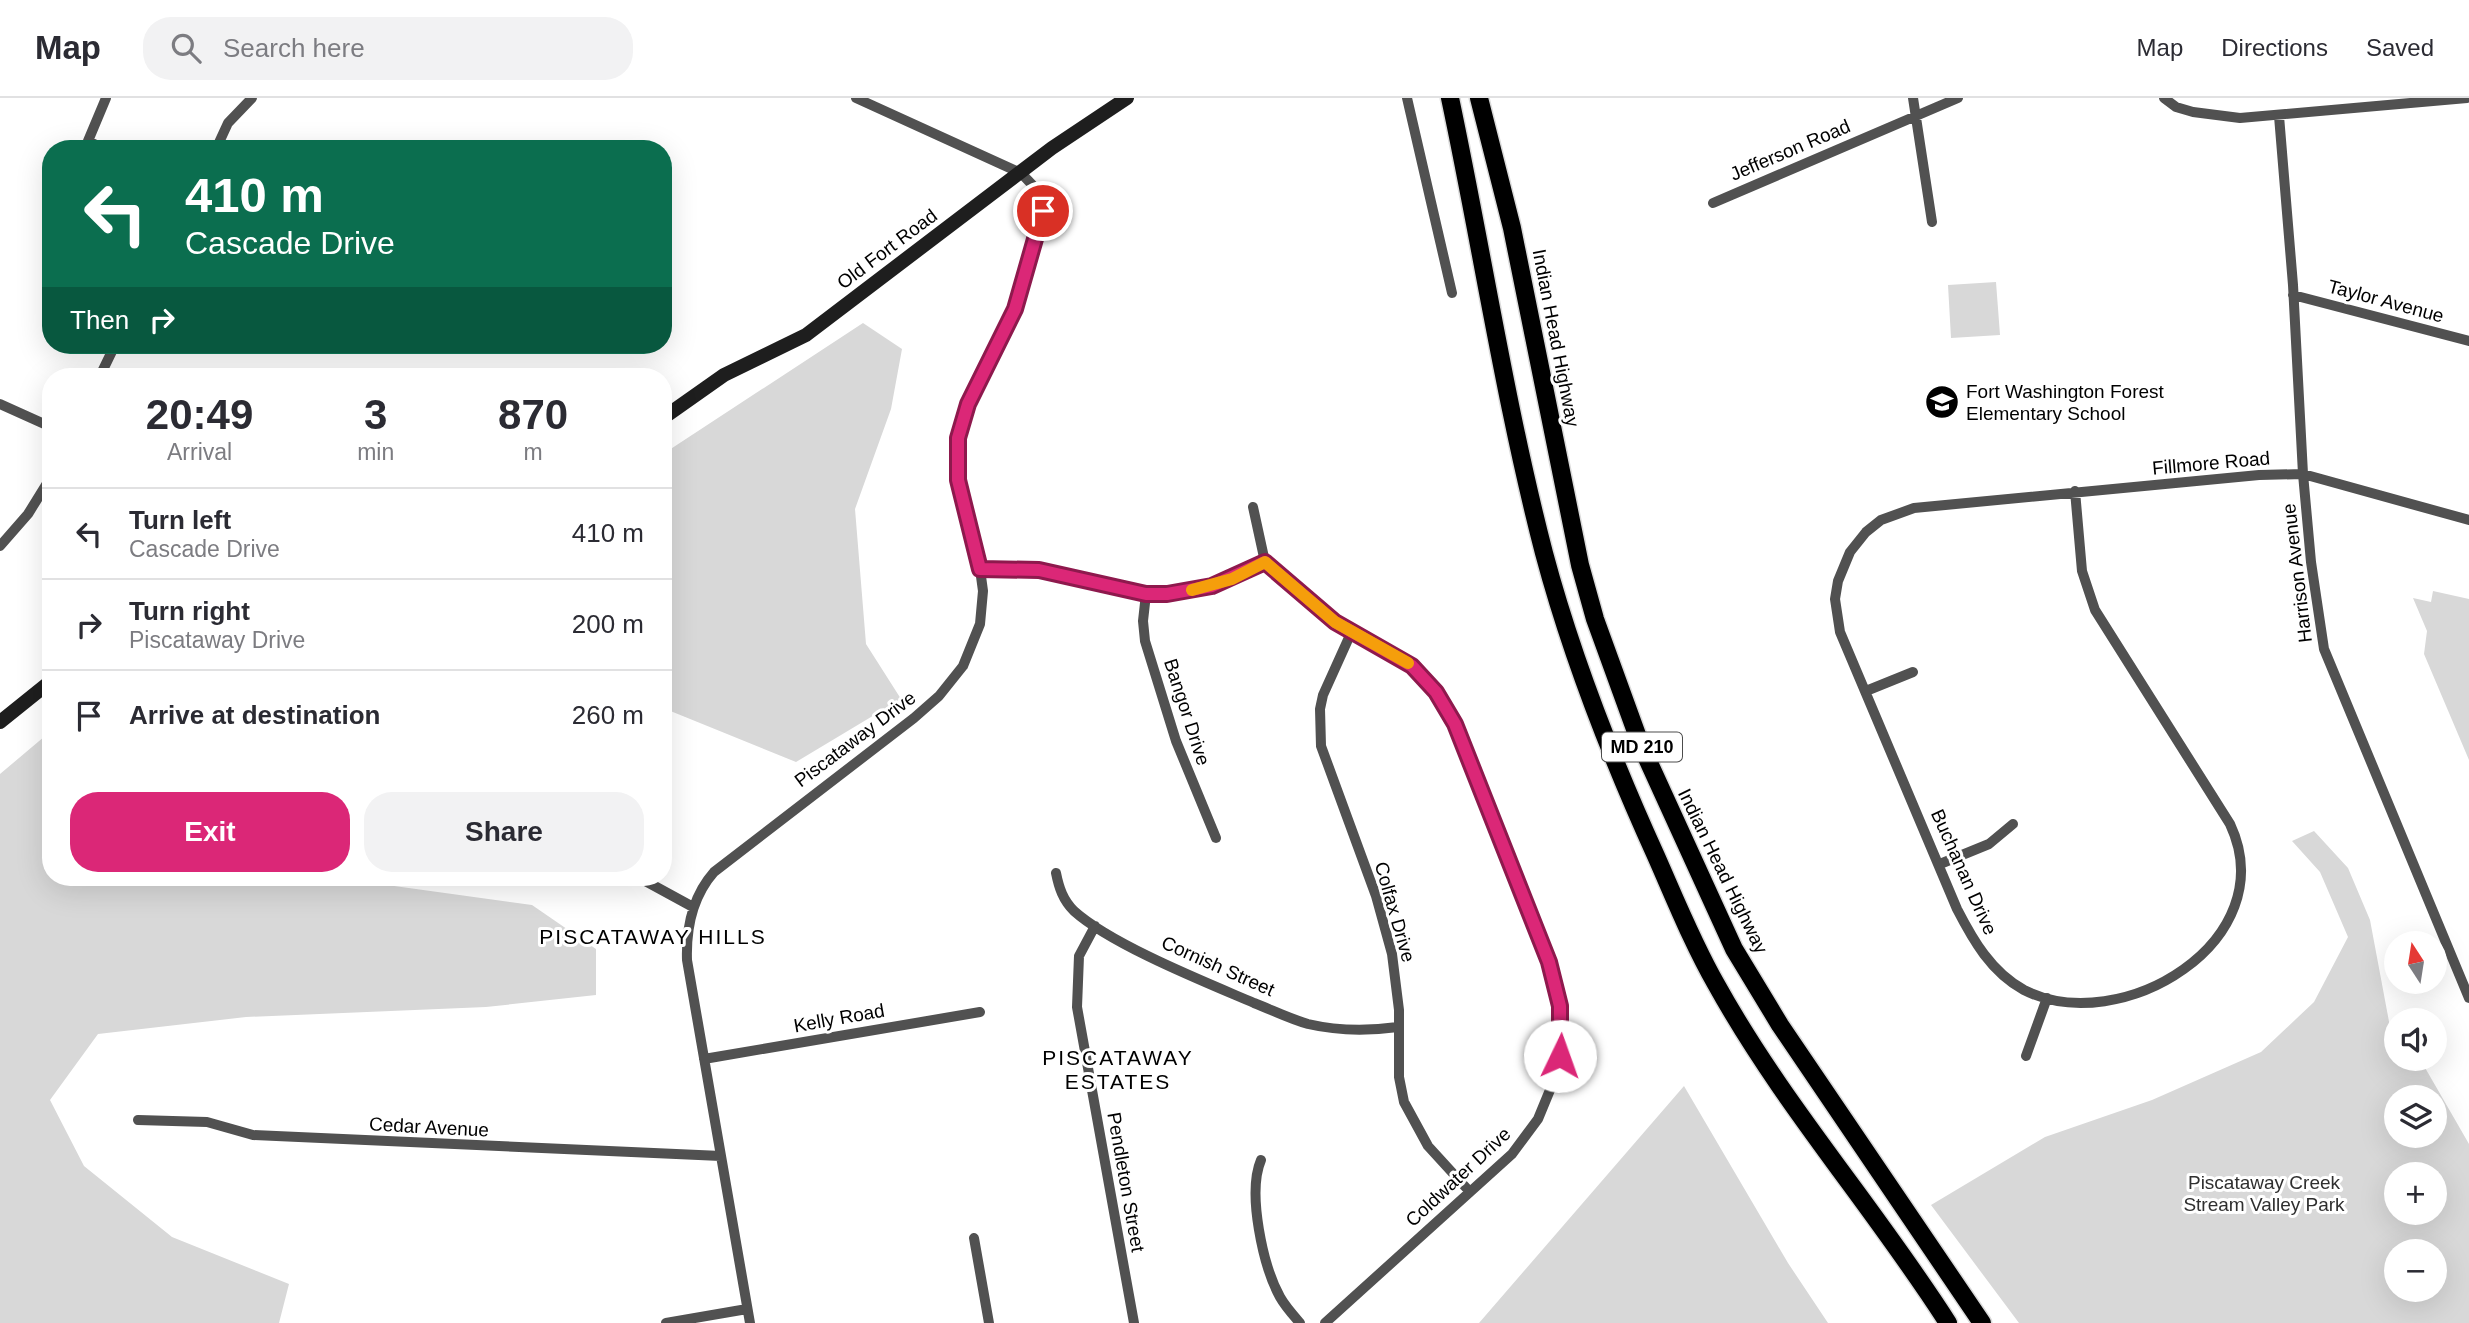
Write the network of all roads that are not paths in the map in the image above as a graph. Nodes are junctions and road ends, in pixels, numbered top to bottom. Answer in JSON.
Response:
{"nodes":[{"id":1,"x":106,"y":98,"type":"edge"},
{"id":2,"x":252,"y":98,"type":"edge"},
{"id":3,"x":1127,"y":98,"type":"edge"},
{"id":4,"x":1407,"y":98,"type":"edge"},
{"id":5,"x":1450,"y":98,"type":"edge"},
{"id":6,"x":1479,"y":98,"type":"edge"},
{"id":7,"x":1913,"y":98,"type":"edge"},
{"id":8,"x":1958,"y":98,"type":"edge"},
{"id":9,"x":2164,"y":98,"type":"edge"},
{"id":10,"x":2467,"y":98,"type":"edge"},
{"id":11,"x":860,"y":99,"type":"edge"},
{"id":12,"x":1915,"y":115,"type":"junction"},
{"id":13,"x":2278,"y":116,"type":"junction"},
{"id":14,"x":88,"y":140,"type":"edge"},
{"id":15,"x":220,"y":140,"type":"edge"},
{"id":16,"x":1021,"y":173,"type":"junction"},
{"id":17,"x":1713,"y":203,"type":"dead end"},
{"id":18,"x":1932,"y":222,"type":"dead end"},
{"id":19,"x":1451,"y":293,"type":"dead end"},
{"id":20,"x":2293,"y":295,"type":"junction"},
{"id":21,"x":2469,"y":341,"type":"edge"},
{"id":22,"x":0,"y":404,"type":"edge"},
{"id":23,"x":672,"y":412,"type":"edge"},
{"id":24,"x":42,"y":423,"type":"edge"},
{"id":25,"x":2303,"y":474,"type":"junction"},
{"id":26,"x":42,"y":491,"type":"edge"},
{"id":27,"x":2075,"y":491,"type":"junction"},
{"id":28,"x":1951,"y":503,"type":"joint"},
{"id":29,"x":1253,"y":507,"type":"dead end"},
{"id":30,"x":2469,"y":520,"type":"edge"},
{"id":31,"x":0,"y":546,"type":"edge"},
{"id":32,"x":1265,"y":562,"type":"junction"},
{"id":33,"x":980,"y":569,"type":"junction"},
{"id":34,"x":1146,"y":594,"type":"junction"},
{"id":35,"x":1351,"y":633,"type":"junction"},
{"id":36,"x":1913,"y":672,"type":"dead end"},
{"id":37,"x":42,"y":688,"type":"edge"},
{"id":38,"x":1866,"y":691,"type":"junction"},
{"id":39,"x":0,"y":722,"type":"edge"},
{"id":40,"x":2013,"y":824,"type":"dead end"},
{"id":41,"x":1216,"y":838,"type":"dead end"},
{"id":42,"x":1940,"y":864,"type":"junction"},
{"id":43,"x":1056,"y":873,"type":"dead end"},
{"id":44,"x":654,"y":886,"type":"edge"},
{"id":45,"x":693,"y":907,"type":"junction"},
{"id":46,"x":1095,"y":926,"type":"junction"},
{"id":47,"x":2047,"y":998,"type":"junction"},
{"id":48,"x":2469,"y":998,"type":"edge"},
{"id":49,"x":980,"y":1012,"type":"dead end"},
{"id":50,"x":1398,"y":1027,"type":"junction"},
{"id":51,"x":2026,"y":1056,"type":"dead end"},
{"id":52,"x":704,"y":1059,"type":"junction"},
{"id":53,"x":138,"y":1120,"type":"dead end"},
{"id":54,"x":721,"y":1156,"type":"junction"},
{"id":55,"x":1261,"y":1160,"type":"dead end"},
{"id":56,"x":1470,"y":1192,"type":"junction"},
{"id":57,"x":974,"y":1238,"type":"dead end"},
{"id":58,"x":747,"y":1309,"type":"junction"},
{"id":59,"x":666,"y":1323,"type":"edge"},
{"id":60,"x":750,"y":1323,"type":"edge"},
{"id":61,"x":989,"y":1323,"type":"edge"},
{"id":62,"x":1134,"y":1323,"type":"edge"},
{"id":63,"x":1300,"y":1323,"type":"edge"},
{"id":64,"x":1325,"y":1323,"type":"edge"},
{"id":65,"x":1948,"y":1323,"type":"edge"},
{"id":66,"x":1982,"y":1323,"type":"edge"}],
"edges":[{"from":1,"to":14,"type":"street"},
{"from":2,"to":15,"type":"street"},
{"from":3,"to":16,"type":"main road","name":"Old Fort Road"},
{"from":4,"to":19,"type":"street"},
{"from":5,"to":65,"type":"highway","number":"MD 210"},
{"from":6,"to":66,"type":"highway","name":"Indian Head Highway","number":"MD 210"},
{"from":7,"to":12,"type":"street"},
{"from":8,"to":12,"type":"street","name":"Jefferson Road"},
{"from":9,"to":13,"type":"street"},
{"from":10,"to":13,"type":"street"},
{"from":11,"to":16,"type":"street"},
{"from":12,"to":17,"type":"street","name":"Jefferson Road"},
{"from":12,"to":18,"type":"street"},
{"from":13,"to":20,"type":"street","name":"Harrison Avenue"},
{"from":16,"to":23,"type":"main road","name":"Old Fort Road"},
{"from":16,"to":33,"type":"street","name":"Piscataway Drive"},
{"from":20,"to":21,"type":"street","name":"Taylor Avenue"},
{"from":20,"to":25,"type":"street","name":"Harrison Avenue"},
{"from":22,"to":24,"type":"street"},
{"from":25,"to":27,"type":"street","name":"Fillmore Road"},
{"from":25,"to":30,"type":"street","name":"Fillmore Road"},
{"from":25,"to":48,"type":"street","name":"Harrison Avenue"},
{"from":26,"to":31,"type":"street"},
{"from":27,"to":28,"type":"street","name":"Fillmore Road"},
{"from":27,"to":47,"type":"street","name":"Buchanan Drive"},
{"from":28,"to":38,"type":"street","name":"Buchanan Drive"},
{"from":29,"to":32,"type":"street"},
{"from":32,"to":34,"type":"street"},
{"from":32,"to":35,"type":"street","name":"Coldwater Drive"},
{"from":33,"to":34,"type":"street"},
{"from":33,"to":45,"type":"street","name":"Piscataway Drive"},
{"from":34,"to":41,"type":"street","name":"Bangor Drive"},
{"from":35,"to":50,"type":"street","name":"Colfax Drive"},
{"from":35,"to":56,"type":"street","name":"Coldwater Drive"},
{"from":36,"to":38,"type":"street"},
{"from":37,"to":39,"type":"main road"},
{"from":38,"to":42,"type":"street","name":"Buchanan Drive"},
{"from":40,"to":42,"type":"street"},
{"from":42,"to":47,"type":"street","name":"Buchanan Drive"},
{"from":43,"to":46,"type":"street","name":"Cornish Street"},
{"from":44,"to":45,"type":"street"},
{"from":45,"to":52,"type":"street","name":"Piscataway Drive"},
{"from":46,"to":50,"type":"street","name":"Cornish Street"},
{"from":46,"to":62,"type":"street","name":"Pendleton Street"},
{"from":47,"to":51,"type":"street"},
{"from":49,"to":52,"type":"street","name":"Kelly Road"},
{"from":50,"to":56,"type":"street","name":"Colfax Drive"},
{"from":52,"to":54,"type":"street","name":"Piscataway Drive"},
{"from":53,"to":54,"type":"street","name":"Cedar Avenue"},
{"from":54,"to":58,"type":"street","name":"Piscataway Drive"},
{"from":55,"to":63,"type":"street"},
{"from":56,"to":64,"type":"street","name":"Coldwater Drive"},
{"from":57,"to":61,"type":"street"},
{"from":58,"to":59,"type":"street"},
{"from":58,"to":60,"type":"street","name":"Piscataway Drive"}]}
